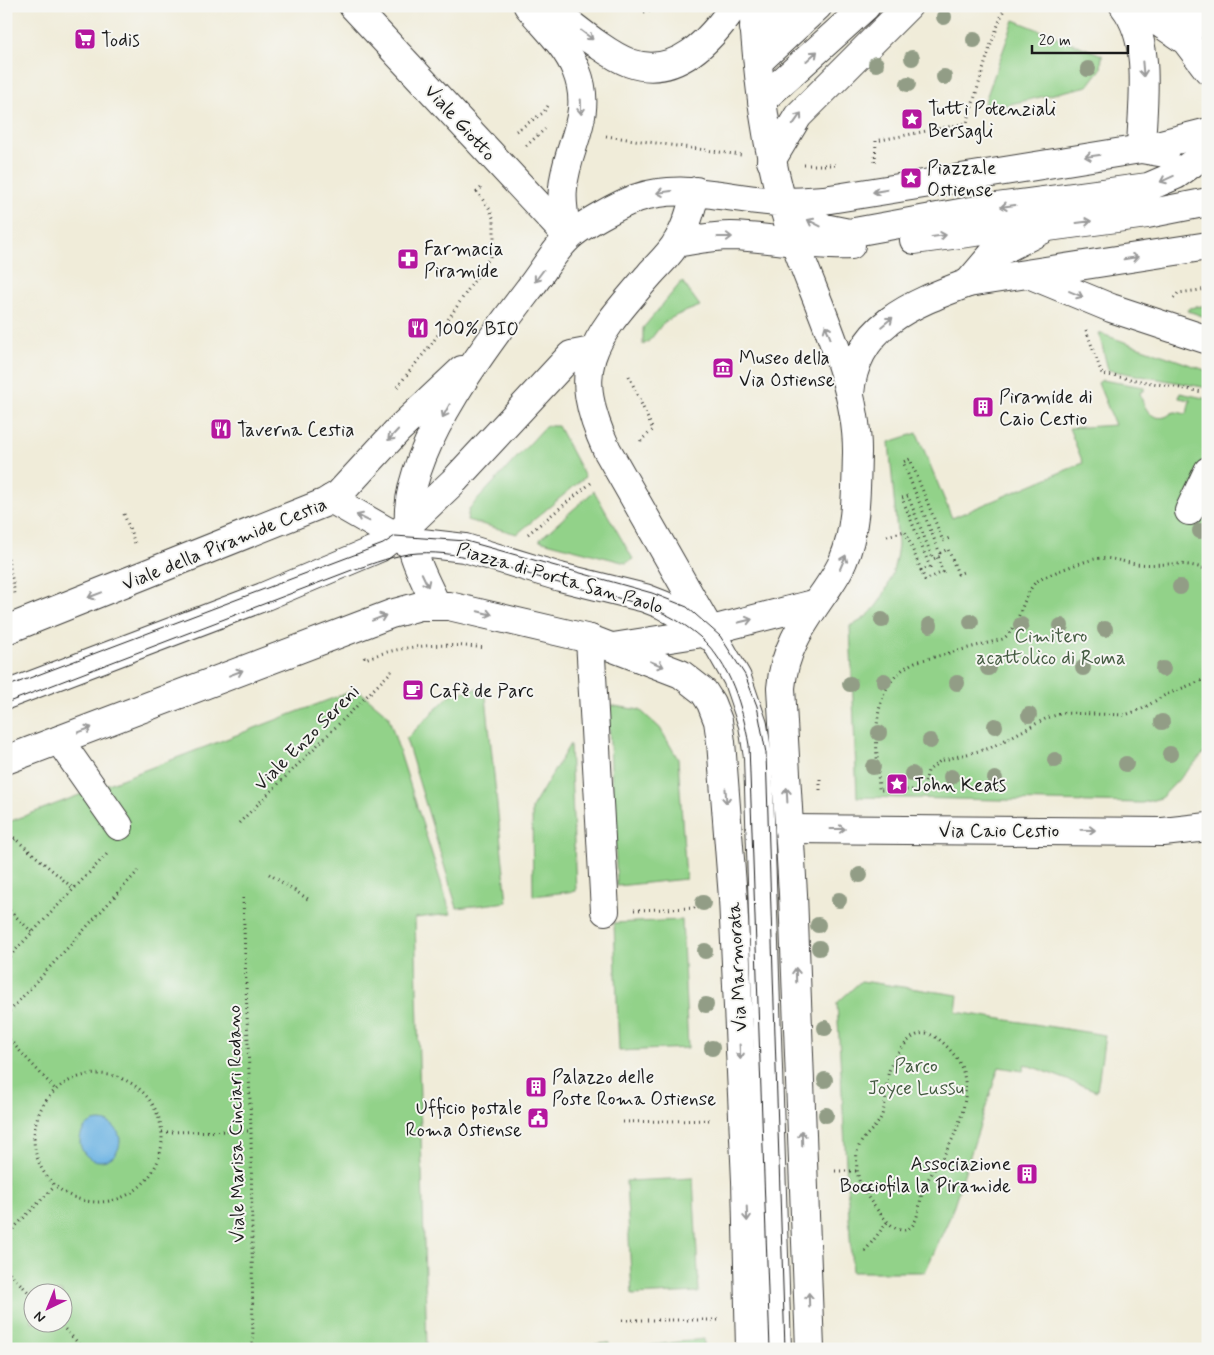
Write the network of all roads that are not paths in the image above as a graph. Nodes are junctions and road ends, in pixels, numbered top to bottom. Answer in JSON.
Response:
{"nodes":[{"id":1,"x":353,"y":6,"type":"edge"},
{"id":2,"x":528,"y":6,"type":"edge"},
{"id":3,"x":547,"y":6,"type":"edge"},
{"id":4,"x":734,"y":6,"type":"edge"},
{"id":5,"x":778,"y":6,"type":"edge"},
{"id":6,"x":818,"y":6,"type":"edge"},
{"id":7,"x":866,"y":6,"type":"edge"},
{"id":8,"x":908,"y":6,"type":"edge"},
{"id":9,"x":1124,"y":6,"type":"edge"},
{"id":10,"x":1135,"y":6,"type":"edge"},
{"id":11,"x":1155,"y":6,"type":"edge"},
{"id":12,"x":754,"y":17,"type":"edge"},
{"id":13,"x":1208,"y":25,"type":"edge"},
{"id":14,"x":758,"y":62,"type":"junction"},
{"id":15,"x":1208,"y":70,"type":"edge"},
{"id":16,"x":762,"y":100,"type":"junction"},
{"id":17,"x":1208,"y":132,"type":"edge"},
{"id":18,"x":1140,"y":149,"type":"junction"},
{"id":19,"x":1205,"y":158,"type":"edge"},
{"id":20,"x":772,"y":161,"type":"junction"},
{"id":21,"x":696,"y":191,"type":"junction"},
{"id":22,"x":782,"y":202,"type":"junction"},
{"id":23,"x":1208,"y":202,"type":"edge"},
{"id":24,"x":1048,"y":227,"type":"junction"},
{"id":25,"x":568,"y":237,"type":"junction"},
{"id":26,"x":795,"y":244,"type":"junction"},
{"id":27,"x":1208,"y":246,"type":"edge"},
{"id":28,"x":669,"y":253,"type":"junction"},
{"id":29,"x":1031,"y":274,"type":"junction"},
{"id":30,"x":968,"y":283,"type":"junction"},
{"id":31,"x":1208,"y":340,"type":"edge"},
{"id":32,"x":592,"y":351,"type":"junction"},
{"id":33,"x":480,"y":354,"type":"junction"},
{"id":34,"x":850,"y":394,"type":"junction"},
{"id":35,"x":1208,"y":471,"type":"edge"},
{"id":36,"x":331,"y":499,"type":"junction"},
{"id":37,"x":1189,"y":511,"type":"dead end"},
{"id":38,"x":404,"y":534,"type":"junction"},
{"id":39,"x":817,"y":603,"type":"junction"},
{"id":40,"x":449,"y":607,"type":"junction"},
{"id":41,"x":14,"y":627,"type":"edge"},
{"id":42,"x":601,"y":643,"type":"junction"},
{"id":43,"x":715,"y":644,"type":"junction"},
{"id":44,"x":6,"y":695,"type":"edge"},
{"id":45,"x":58,"y":740,"type":"junction"},
{"id":46,"x":6,"y":760,"type":"edge"},
{"id":47,"x":119,"y":826,"type":"dead end"},
{"id":48,"x":1208,"y":827,"type":"edge"},
{"id":49,"x":789,"y":829,"type":"junction"},
{"id":50,"x":615,"y":911,"type":"road end"},
{"id":51,"x":750,"y":1349,"type":"edge"},
{"id":52,"x":777,"y":1349,"type":"edge"},
{"id":53,"x":810,"y":1349,"type":"edge"}],
"edges":[{"from":1,"to":25,"type":"main road","name":"Viale Giotto"},
{"from":2,"to":25,"type":"main road","one_way":true},
{"from":3,"to":4,"type":"main road","one_way":true},
{"from":5,"to":12,"type":"main road"},
{"from":6,"to":14,"type":"main road"},
{"from":16,"to":7,"type":"main road","one_way":true},
{"from":20,"to":8,"type":"main road","one_way":true},
{"from":9,"to":18,"type":"main road","one_way":true},
{"from":10,"to":15,"type":"main road"},
{"from":11,"to":13,"type":"main road"},
{"from":12,"to":14,"type":"main road"},
{"from":14,"to":16,"type":"main road"},
{"from":16,"to":20,"type":"main road"},
{"from":17,"to":18,"type":"main road"},
{"from":18,"to":19,"type":"main road"},
{"from":18,"to":22,"type":"main road","one_way":true},
{"from":19,"to":22,"type":"main road","one_way":true},
{"from":20,"to":22,"type":"main road"},
{"from":21,"to":22,"type":"main road"},
{"from":21,"to":25,"type":"main road","one_way":true},
{"from":21,"to":28,"type":"main road","name":"Piazza di Porta San Paolo"},
{"from":22,"to":26,"type":"main road"},
{"from":24,"to":23,"type":"main road","one_way":true},
{"from":26,"to":24,"type":"main road","one_way":true},
{"from":24,"to":30,"type":"main road"},
{"from":25,"to":33,"type":"main road","one_way":true},
{"from":28,"to":26,"type":"main road","one_way":true},
{"from":34,"to":26,"type":"main road","one_way":true},
{"from":29,"to":27,"type":"main road","one_way":true},
{"from":28,"to":32,"type":"main road","name":"Piazza di Porta San Paolo"},
{"from":29,"to":30,"type":"main road"},
{"from":29,"to":31,"type":"main road","one_way":true},
{"from":34,"to":30,"type":"main road","one_way":true},
{"from":32,"to":38,"type":"main road"},
{"from":32,"to":43,"type":"main road","name":"Piazza di Porta San Paolo"},
{"from":33,"to":36,"type":"main road","name":"Viale della Piramide Cestia","one_way":true},
{"from":33,"to":38,"type":"main road","one_way":true},
{"from":39,"to":34,"type":"main road","one_way":true},
{"from":35,"to":37,"type":"main road"},
{"from":38,"to":36,"type":"main road","one_way":true},
{"from":36,"to":41,"type":"main road","name":"Viale della Piramide Cestia","one_way":true},
{"from":38,"to":40,"type":"main road","one_way":true},
{"from":38,"to":43,"type":"main road","name":"Piazza di Porta San Paolo"},
{"from":38,"to":44,"type":"main road"},
{"from":43,"to":39,"type":"main road","name":"Piazza di Porta San Paolo","one_way":true},
{"from":49,"to":39,"type":"main road","one_way":true},
{"from":40,"to":42,"type":"main road","name":"Piazza di Porta San Paolo","one_way":true},
{"from":45,"to":40,"type":"main road","one_way":true},
{"from":42,"to":43,"type":"main road","name":"Piazza di Porta San Paolo"},
{"from":42,"to":50,"type":"main road"},
{"from":42,"to":51,"type":"main road","name":"Via Marmorata","one_way":true},
{"from":43,"to":52,"type":"main road","name":"Via Marmorata"},
{"from":45,"to":46,"type":"main road"},
{"from":45,"to":47,"type":"main road"},
{"from":49,"to":48,"type":"main road","name":"Via Caio Cestio","one_way":true},
{"from":53,"to":49,"type":"main road","one_way":true}]}
